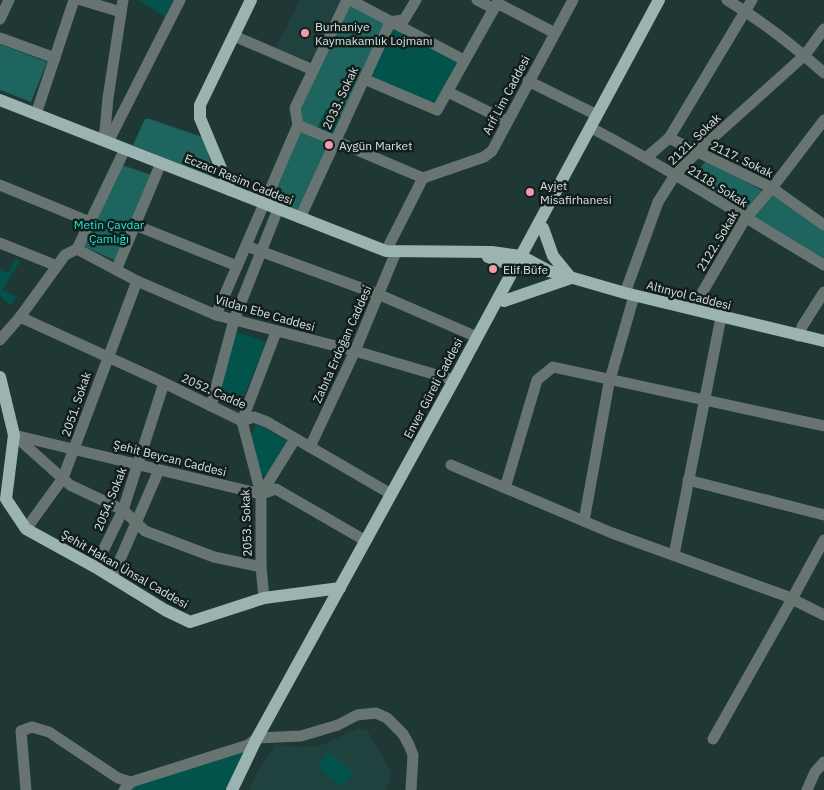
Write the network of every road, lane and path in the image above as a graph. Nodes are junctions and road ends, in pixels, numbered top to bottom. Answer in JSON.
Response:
{"nodes":[{"id":1,"x":8,"y":0,"type":"edge"},
{"id":2,"x":74,"y":0,"type":"edge"},
{"id":3,"x":81,"y":0,"type":"edge"},
{"id":4,"x":124,"y":0,"type":"edge"},
{"id":5,"x":180,"y":0,"type":"edge"},
{"id":6,"x":251,"y":0,"type":"edge"},
{"id":7,"x":349,"y":0,"type":"edge"},
{"id":8,"x":416,"y":0,"type":"edge"},
{"id":9,"x":476,"y":0,"type":"edge"},
{"id":10,"x":574,"y":0,"type":"edge"},
{"id":11,"x":659,"y":0,"type":"edge"},
{"id":12,"x":668,"y":0,"type":"edge"},
{"id":13,"x":727,"y":0,"type":"edge"},
{"id":14,"x":752,"y":0,"type":"edge"},
{"id":15,"x":496,"y":4,"type":"edge"},
{"id":16,"x":746,"y":11,"type":"junction"},
{"id":17,"x":121,"y":12,"type":"junction"},
{"id":18,"x":0,"y":19,"type":"edge"},
{"id":19,"x":392,"y":22,"type":"junction"},
{"id":20,"x":824,"y":29,"type":"edge"},
{"id":21,"x":555,"y":33,"type":"junction"},
{"id":22,"x":234,"y":36,"type":"junction"},
{"id":23,"x":0,"y":38,"type":"edge"},
{"id":24,"x":805,"y":56,"type":"junction"},
{"id":25,"x":55,"y":58,"type":"junction"},
{"id":26,"x":464,"y":60,"type":"junction"},
{"id":27,"x":313,"y":70,"type":"junction"},
{"id":28,"x":824,"y":73,"type":"edge"},
{"id":29,"x":364,"y":78,"type":"junction"},
{"id":30,"x":528,"y":81,"type":"junction"},
{"id":31,"x":448,"y":92,"type":"junction"},
{"id":32,"x":0,"y":100,"type":"edge"},
{"id":33,"x":36,"y":114,"type":"junction"},
{"id":34,"x":597,"y":116,"type":"junction"},
{"id":35,"x":824,"y":120,"type":"edge"},
{"id":36,"x":507,"y":121,"type":"junction"},
{"id":37,"x":298,"y":125,"type":"junction"},
{"id":38,"x":597,"y":131,"type":"junction"},
{"id":39,"x":820,"y":135,"type":"edge"},
{"id":40,"x":669,"y":138,"type":"junction"},
{"id":41,"x":336,"y":140,"type":"junction"},
{"id":42,"x":106,"y":142,"type":"junction"},
{"id":43,"x":125,"y":149,"type":"junction"},
{"id":44,"x":697,"y":152,"type":"junction"},
{"id":45,"x":647,"y":157,"type":"junction"},
{"id":46,"x":161,"y":162,"type":"junction"},
{"id":47,"x":675,"y":175,"type":"junction"},
{"id":48,"x":423,"y":178,"type":"junction"},
{"id":49,"x":0,"y":184,"type":"edge"},
{"id":50,"x":772,"y":188,"type":"junction"},
{"id":51,"x":230,"y":190,"type":"junction"},
{"id":52,"x":264,"y":204,"type":"junction"},
{"id":53,"x":278,"y":209,"type":"junction"},
{"id":54,"x":300,"y":218,"type":"junction"},
{"id":55,"x":745,"y":219,"type":"junction"},
{"id":56,"x":90,"y":222,"type":"junction"},
{"id":57,"x":824,"y":225,"type":"edge"},
{"id":58,"x":135,"y":226,"type":"junction"},
{"id":59,"x":543,"y":228,"type":"junction"},
{"id":60,"x":0,"y":243,"type":"edge"},
{"id":61,"x":528,"y":243,"type":"junction"},
{"id":62,"x":246,"y":246,"type":"junction"},
{"id":63,"x":77,"y":249,"type":"junction"},
{"id":64,"x":391,"y":251,"type":"junction"},
{"id":65,"x":261,"y":252,"type":"junction"},
{"id":66,"x":490,"y":255,"type":"junction"},
{"id":67,"x":521,"y":262,"type":"junction"},
{"id":68,"x":824,"y":264,"type":"edge"},
{"id":69,"x":57,"y":266,"type":"junction"},
{"id":70,"x":237,"y":266,"type":"junction"},
{"id":71,"x":116,"y":270,"type":"junction"},
{"id":72,"x":571,"y":278,"type":"junction"},
{"id":73,"x":137,"y":281,"type":"junction"},
{"id":74,"x":824,"y":292,"type":"edge"},
{"id":75,"x":630,"y":294,"type":"junction"},
{"id":76,"x":380,"y":295,"type":"junction"},
{"id":77,"x":504,"y":295,"type":"junction"},
{"id":78,"x":695,"y":310,"type":"junction"},
{"id":79,"x":216,"y":315,"type":"junction"},
{"id":80,"x":20,"y":317,"type":"junction"},
{"id":81,"x":721,"y":317,"type":"junction"},
{"id":82,"x":234,"y":320,"type":"junction"},
{"id":83,"x":276,"y":332,"type":"junction"},
{"id":84,"x":798,"y":336,"type":"junction"},
{"id":85,"x":477,"y":337,"type":"junction"},
{"id":86,"x":0,"y":340,"type":"edge"},
{"id":87,"x":824,"y":341,"type":"edge"},
{"id":88,"x":355,"y":351,"type":"junction"},
{"id":89,"x":107,"y":357,"type":"junction"},
{"id":90,"x":0,"y":378,"type":"edge"},
{"id":91,"x":454,"y":380,"type":"junction"},
{"id":92,"x":610,"y":380,"type":"junction"},
{"id":93,"x":164,"y":383,"type":"junction"},
{"id":94,"x":704,"y":400,"type":"junction"},
{"id":95,"x":211,"y":406,"type":"junction"},
{"id":96,"x":242,"y":421,"type":"junction"},
{"id":97,"x":824,"y":426,"type":"edge"},
{"id":98,"x":14,"y":435,"type":"junction"},
{"id":99,"x":295,"y":439,"type":"junction"},
{"id":100,"x":310,"y":447,"type":"junction"},
{"id":101,"x":75,"y":449,"type":"junction"},
{"id":102,"x":138,"y":465,"type":"junction"},
{"id":103,"x":451,"y":465,"type":"dead end"},
{"id":104,"x":159,"y":470,"type":"junction"},
{"id":105,"x":63,"y":478,"type":"junction"},
{"id":106,"x":688,"y":480,"type":"junction"},
{"id":107,"x":505,"y":488,"type":"junction"},
{"id":108,"x":261,"y":494,"type":"junction"},
{"id":109,"x":391,"y":494,"type":"junction"},
{"id":110,"x":123,"y":510,"type":"junction"},
{"id":111,"x":824,"y":516,"type":"edge"},
{"id":112,"x":584,"y":521,"type":"junction"},
{"id":113,"x":136,"y":523,"type":"junction"},
{"id":114,"x":26,"y":529,"type":"junction"},
{"id":115,"x":366,"y":540,"type":"junction"},
{"id":116,"x":824,"y":540,"type":"edge"},
{"id":117,"x":674,"y":555,"type":"junction"},
{"id":118,"x":95,"y":567,"type":"junction"},
{"id":119,"x":260,"y":567,"type":"junction"},
{"id":120,"x":112,"y":578,"type":"junction"},
{"id":121,"x":340,"y":588,"type":"junction"},
{"id":122,"x":264,"y":598,"type":"junction"},
{"id":123,"x":792,"y":599,"type":"junction"},
{"id":124,"x":824,"y":615,"type":"edge"},
{"id":125,"x":262,"y":737,"type":"junction"},
{"id":126,"x":713,"y":739,"type":"dead end"},
{"id":127,"x":824,"y":762,"type":"edge"},
{"id":128,"x":127,"y":786,"type":"edge"},
{"id":129,"x":26,"y":790,"type":"edge"},
{"id":130,"x":232,"y":790,"type":"edge"},
{"id":131,"x":240,"y":790,"type":"edge"},
{"id":132,"x":411,"y":790,"type":"edge"},
{"id":133,"x":807,"y":790,"type":"edge"}],
"edges":[{"from":1,"to":18,"type":"street"},
{"from":2,"to":25,"type":"street"},
{"from":3,"to":17,"type":"street"},
{"from":4,"to":17,"type":"street"},
{"from":5,"to":42,"type":"street"},
{"from":6,"to":22,"type":"main road"},
{"from":7,"to":19,"type":"street"},
{"from":7,"to":27,"type":"street"},
{"from":8,"to":19,"type":"street","name":"2033. Sokak"},
{"from":9,"to":15,"type":"street"},
{"from":10,"to":21,"type":"street","name":"Arif Lim Caddesi"},
{"from":11,"to":34,"type":"main road","name":"Enver Güreli Caddesi"},
{"from":12,"to":38,"type":"main road","name":"Enver Güreli Caddesi"},
{"from":13,"to":16,"type":"street"},
{"from":14,"to":16,"type":"street"},
{"from":15,"to":21,"type":"street"},
{"from":15,"to":26,"type":"street"},
{"from":16,"to":24,"type":"street"},
{"from":16,"to":40,"type":"street"},
{"from":17,"to":42,"type":"street"},
{"from":19,"to":26,"type":"street"},
{"from":19,"to":29,"type":"street","name":"2033. Sokak"},
{"from":20,"to":24,"type":"street","name":"2121. Sokak"},
{"from":21,"to":30,"type":"street","name":"Arif Lim Caddesi"},
{"from":22,"to":27,"type":"street"},
{"from":22,"to":51,"type":"main road"},
{"from":23,"to":25,"type":"street"},
{"from":24,"to":28,"type":"street"},
{"from":24,"to":44,"type":"street","name":"2121. Sokak"},
{"from":25,"to":33,"type":"street"},
{"from":26,"to":31,"type":"street"},
{"from":27,"to":37,"type":"street"},
{"from":29,"to":31,"type":"street"},
{"from":29,"to":41,"type":"street","name":"2033. Sokak"},
{"from":30,"to":34,"type":"street"},
{"from":30,"to":36,"type":"street","name":"Arif Lim Caddesi"},
{"from":31,"to":36,"type":"street"},
{"from":32,"to":33,"type":"main road","name":"Eczacı Rasim Caddesi"},
{"from":33,"to":42,"type":"main road","name":"Eczacı Rasim Caddesi"},
{"from":34,"to":61,"type":"main road","name":"Enver Güreli Caddesi"},
{"from":35,"to":39,"type":"street","name":"2122. Sokak"},
{"from":36,"to":48,"type":"street","name":"Arif Lim Caddesi"},
{"from":37,"to":41,"type":"street"},
{"from":37,"to":52,"type":"street"},
{"from":38,"to":45,"type":"street","name":"2118. Sokak"},
{"from":38,"to":59,"type":"main road","name":"Enver Güreli Caddesi"},
{"from":39,"to":50,"type":"street","name":"2122. Sokak"},
{"from":40,"to":44,"type":"street","name":"2117. Sokak"},
{"from":40,"to":45,"type":"street"},
{"from":41,"to":48,"type":"street"},
{"from":41,"to":54,"type":"street","name":"2033. Sokak"},
{"from":42,"to":43,"type":"main road","name":"Eczacı Rasim Caddesi"},
{"from":43,"to":46,"type":"main road","name":"Eczacı Rasim Caddesi"},
{"from":43,"to":56,"type":"street"},
{"from":44,"to":47,"type":"street","name":"2121. Sokak"},
{"from":44,"to":50,"type":"street","name":"2117. Sokak"},
{"from":45,"to":47,"type":"street","name":"2118. Sokak"},
{"from":46,"to":51,"type":"main road","name":"Eczacı Rasim Caddesi"},
{"from":46,"to":58,"type":"street"},
{"from":47,"to":55,"type":"street","name":"2118. Sokak"},
{"from":47,"to":75,"type":"street","name":"2121. Sokak"},
{"from":48,"to":64,"type":"street","name":"Zabıta Erdoğan Caddesi"},
{"from":49,"to":56,"type":"street"},
{"from":50,"to":55,"type":"street","name":"2122. Sokak"},
{"from":50,"to":57,"type":"street","name":"2117. Sokak"},
{"from":51,"to":52,"type":"main road","name":"Eczacı Rasim Caddesi"},
{"from":52,"to":53,"type":"main road","name":"Eczacı Rasim Caddesi"},
{"from":52,"to":62,"type":"street"},
{"from":53,"to":54,"type":"main road","name":"Eczacı Rasim Caddesi"},
{"from":53,"to":65,"type":"street"},
{"from":54,"to":64,"type":"main road","name":"Eczacı Rasim Caddesi"},
{"from":55,"to":68,"type":"street","name":"2118. Sokak"},
{"from":55,"to":78,"type":"street","name":"2122. Sokak"},
{"from":56,"to":63,"type":"street"},
{"from":58,"to":70,"type":"street"},
{"from":58,"to":71,"type":"street"},
{"from":59,"to":67,"type":"main road","name":"Enver Güreli Caddesi"},
{"from":59,"to":72,"type":"main road"},
{"from":60,"to":69,"type":"street"},
{"from":61,"to":66,"type":"main road"},
{"from":61,"to":67,"type":"main road","name":"Enver Güreli Caddesi"},
{"from":62,"to":65,"type":"street"},
{"from":62,"to":70,"type":"street"},
{"from":63,"to":69,"type":"street"},
{"from":63,"to":71,"type":"street","name":"Vildan Ebe Caddesi"},
{"from":64,"to":66,"type":"main road","name":"Eczacı Rasim Caddesi"},
{"from":64,"to":76,"type":"street","name":"Zabıta Erdoğan Caddesi"},
{"from":65,"to":76,"type":"street"},
{"from":65,"to":82,"type":"street"},
{"from":66,"to":67,"type":"main road","name":"Eczacı Rasim Caddesi"},
{"from":66,"to":77,"type":"main road"},
{"from":67,"to":72,"type":"main road","name":"Altınyol Caddesi"},
{"from":67,"to":77,"type":"main road","name":"Enver Güreli Caddesi"},
{"from":69,"to":80,"type":"street"},
{"from":70,"to":79,"type":"street"},
{"from":71,"to":73,"type":"street","name":"Vildan Ebe Caddesi"},
{"from":72,"to":75,"type":"main road","name":"Altınyol Caddesi"},
{"from":72,"to":77,"type":"main road"},
{"from":73,"to":79,"type":"street","name":"Vildan Ebe Caddesi"},
{"from":73,"to":89,"type":"street","name":"2051. Sokak"},
{"from":74,"to":84,"type":"street"},
{"from":75,"to":78,"type":"main road","name":"Altınyol Caddesi"},
{"from":75,"to":92,"type":"street","name":"2121. Sokak"},
{"from":76,"to":85,"type":"street"},
{"from":76,"to":88,"type":"street","name":"Zabıta Erdoğan Caddesi"},
{"from":77,"to":85,"type":"main road","name":"Enver Güreli Caddesi"},
{"from":77,"to":125,"type":"main road","name":"Enver Güreli Caddesi"},
{"from":78,"to":81,"type":"main road","name":"Altınyol Caddesi"},
{"from":79,"to":82,"type":"street","name":"Vildan Ebe Caddesi"},
{"from":80,"to":86,"type":"street"},
{"from":80,"to":89,"type":"street","name":"2052. Cadde"},
{"from":81,"to":84,"type":"main road","name":"Altınyol Caddesi"},
{"from":81,"to":94,"type":"street"},
{"from":82,"to":83,"type":"street","name":"Vildan Ebe Caddesi"},
{"from":82,"to":95,"type":"street"},
{"from":83,"to":88,"type":"street","name":"Vildan Ebe Caddesi"},
{"from":83,"to":96,"type":"street"},
{"from":84,"to":87,"type":"main road","name":"Altınyol Caddesi"},
{"from":85,"to":91,"type":"main road","name":"Enver Güreli Caddesi"},
{"from":88,"to":91,"type":"street","name":"Vildan Ebe Caddesi"},
{"from":88,"to":100,"type":"street","name":"Zabıta Erdoğan Caddesi"},
{"from":89,"to":93,"type":"street","name":"2052. Cadde"},
{"from":89,"to":101,"type":"street","name":"2051. Sokak"},
{"from":90,"to":98,"type":"main road"},
{"from":91,"to":109,"type":"main road","name":"Enver Güreli Caddesi"},
{"from":92,"to":94,"type":"street"},
{"from":92,"to":107,"type":"street"},
{"from":92,"to":112,"type":"street","name":"2121. Sokak"},
{"from":93,"to":95,"type":"street","name":"2052. Cadde"},
{"from":93,"to":102,"type":"street","name":"2054. Sokak"},
{"from":94,"to":97,"type":"street"},
{"from":94,"to":106,"type":"street"},
{"from":95,"to":96,"type":"street","name":"2052. Cadde"},
{"from":96,"to":99,"type":"street","name":"2052. Cadde"},
{"from":96,"to":108,"type":"street","name":"2053. Sokak"},
{"from":98,"to":101,"type":"street","name":"Şehit Beycan Caddesi"},
{"from":98,"to":105,"type":"street"},
{"from":98,"to":114,"type":"main road","name":"Şehit Hakan Ünsal Caddesi"},
{"from":99,"to":100,"type":"street","name":"2052. Cadde"},
{"from":99,"to":108,"type":"street"},
{"from":100,"to":109,"type":"street","name":"2052. Cadde"},
{"from":101,"to":102,"type":"street","name":"Şehit Beycan Caddesi"},
{"from":101,"to":105,"type":"street","name":"2051. Sokak"},
{"from":102,"to":104,"type":"street","name":"Şehit Beycan Caddesi"},
{"from":102,"to":110,"type":"street","name":"2054. Sokak"},
{"from":103,"to":107,"type":"street"},
{"from":104,"to":108,"type":"street","name":"Şehit Beycan Caddesi"},
{"from":104,"to":113,"type":"street"},
{"from":105,"to":110,"type":"street"},
{"from":105,"to":114,"type":"street","name":"2051. Sokak"},
{"from":106,"to":111,"type":"street"},
{"from":106,"to":117,"type":"street"},
{"from":107,"to":112,"type":"street"},
{"from":108,"to":115,"type":"street","name":"Şehit Beycan Caddesi"},
{"from":108,"to":119,"type":"street","name":"2053. Sokak"},
{"from":109,"to":115,"type":"main road","name":"Enver Güreli Caddesi"},
{"from":110,"to":113,"type":"street"},
{"from":110,"to":118,"type":"street","name":"2054. Sokak"},
{"from":112,"to":117,"type":"street"},
{"from":113,"to":119,"type":"street"},
{"from":113,"to":120,"type":"street"},
{"from":114,"to":118,"type":"main road","name":"Şehit Hakan Ünsal Caddesi"},
{"from":115,"to":121,"type":"main road","name":"Enver Güreli Caddesi"},
{"from":116,"to":123,"type":"street"},
{"from":117,"to":123,"type":"street"},
{"from":118,"to":120,"type":"main road","name":"Şehit Hakan Ünsal Caddesi"},
{"from":119,"to":122,"type":"street","name":"2053. Sokak"},
{"from":120,"to":122,"type":"main road","name":"Şehit Hakan Ünsal Caddesi"},
{"from":121,"to":122,"type":"main road","name":"Şehit Hakan Ünsal Caddesi"},
{"from":121,"to":125,"type":"main road","name":"Enver Güreli Caddesi"},
{"from":123,"to":124,"type":"street"},
{"from":123,"to":126,"type":"street"},
{"from":125,"to":128,"type":"street"},
{"from":125,"to":130,"type":"main road","name":"Enver Güreli Caddesi"},
{"from":125,"to":131,"type":"main road","name":"Enver Güreli Caddesi"},
{"from":125,"to":132,"type":"street"},
{"from":127,"to":133,"type":"street"},
{"from":128,"to":129,"type":"street"}]}
